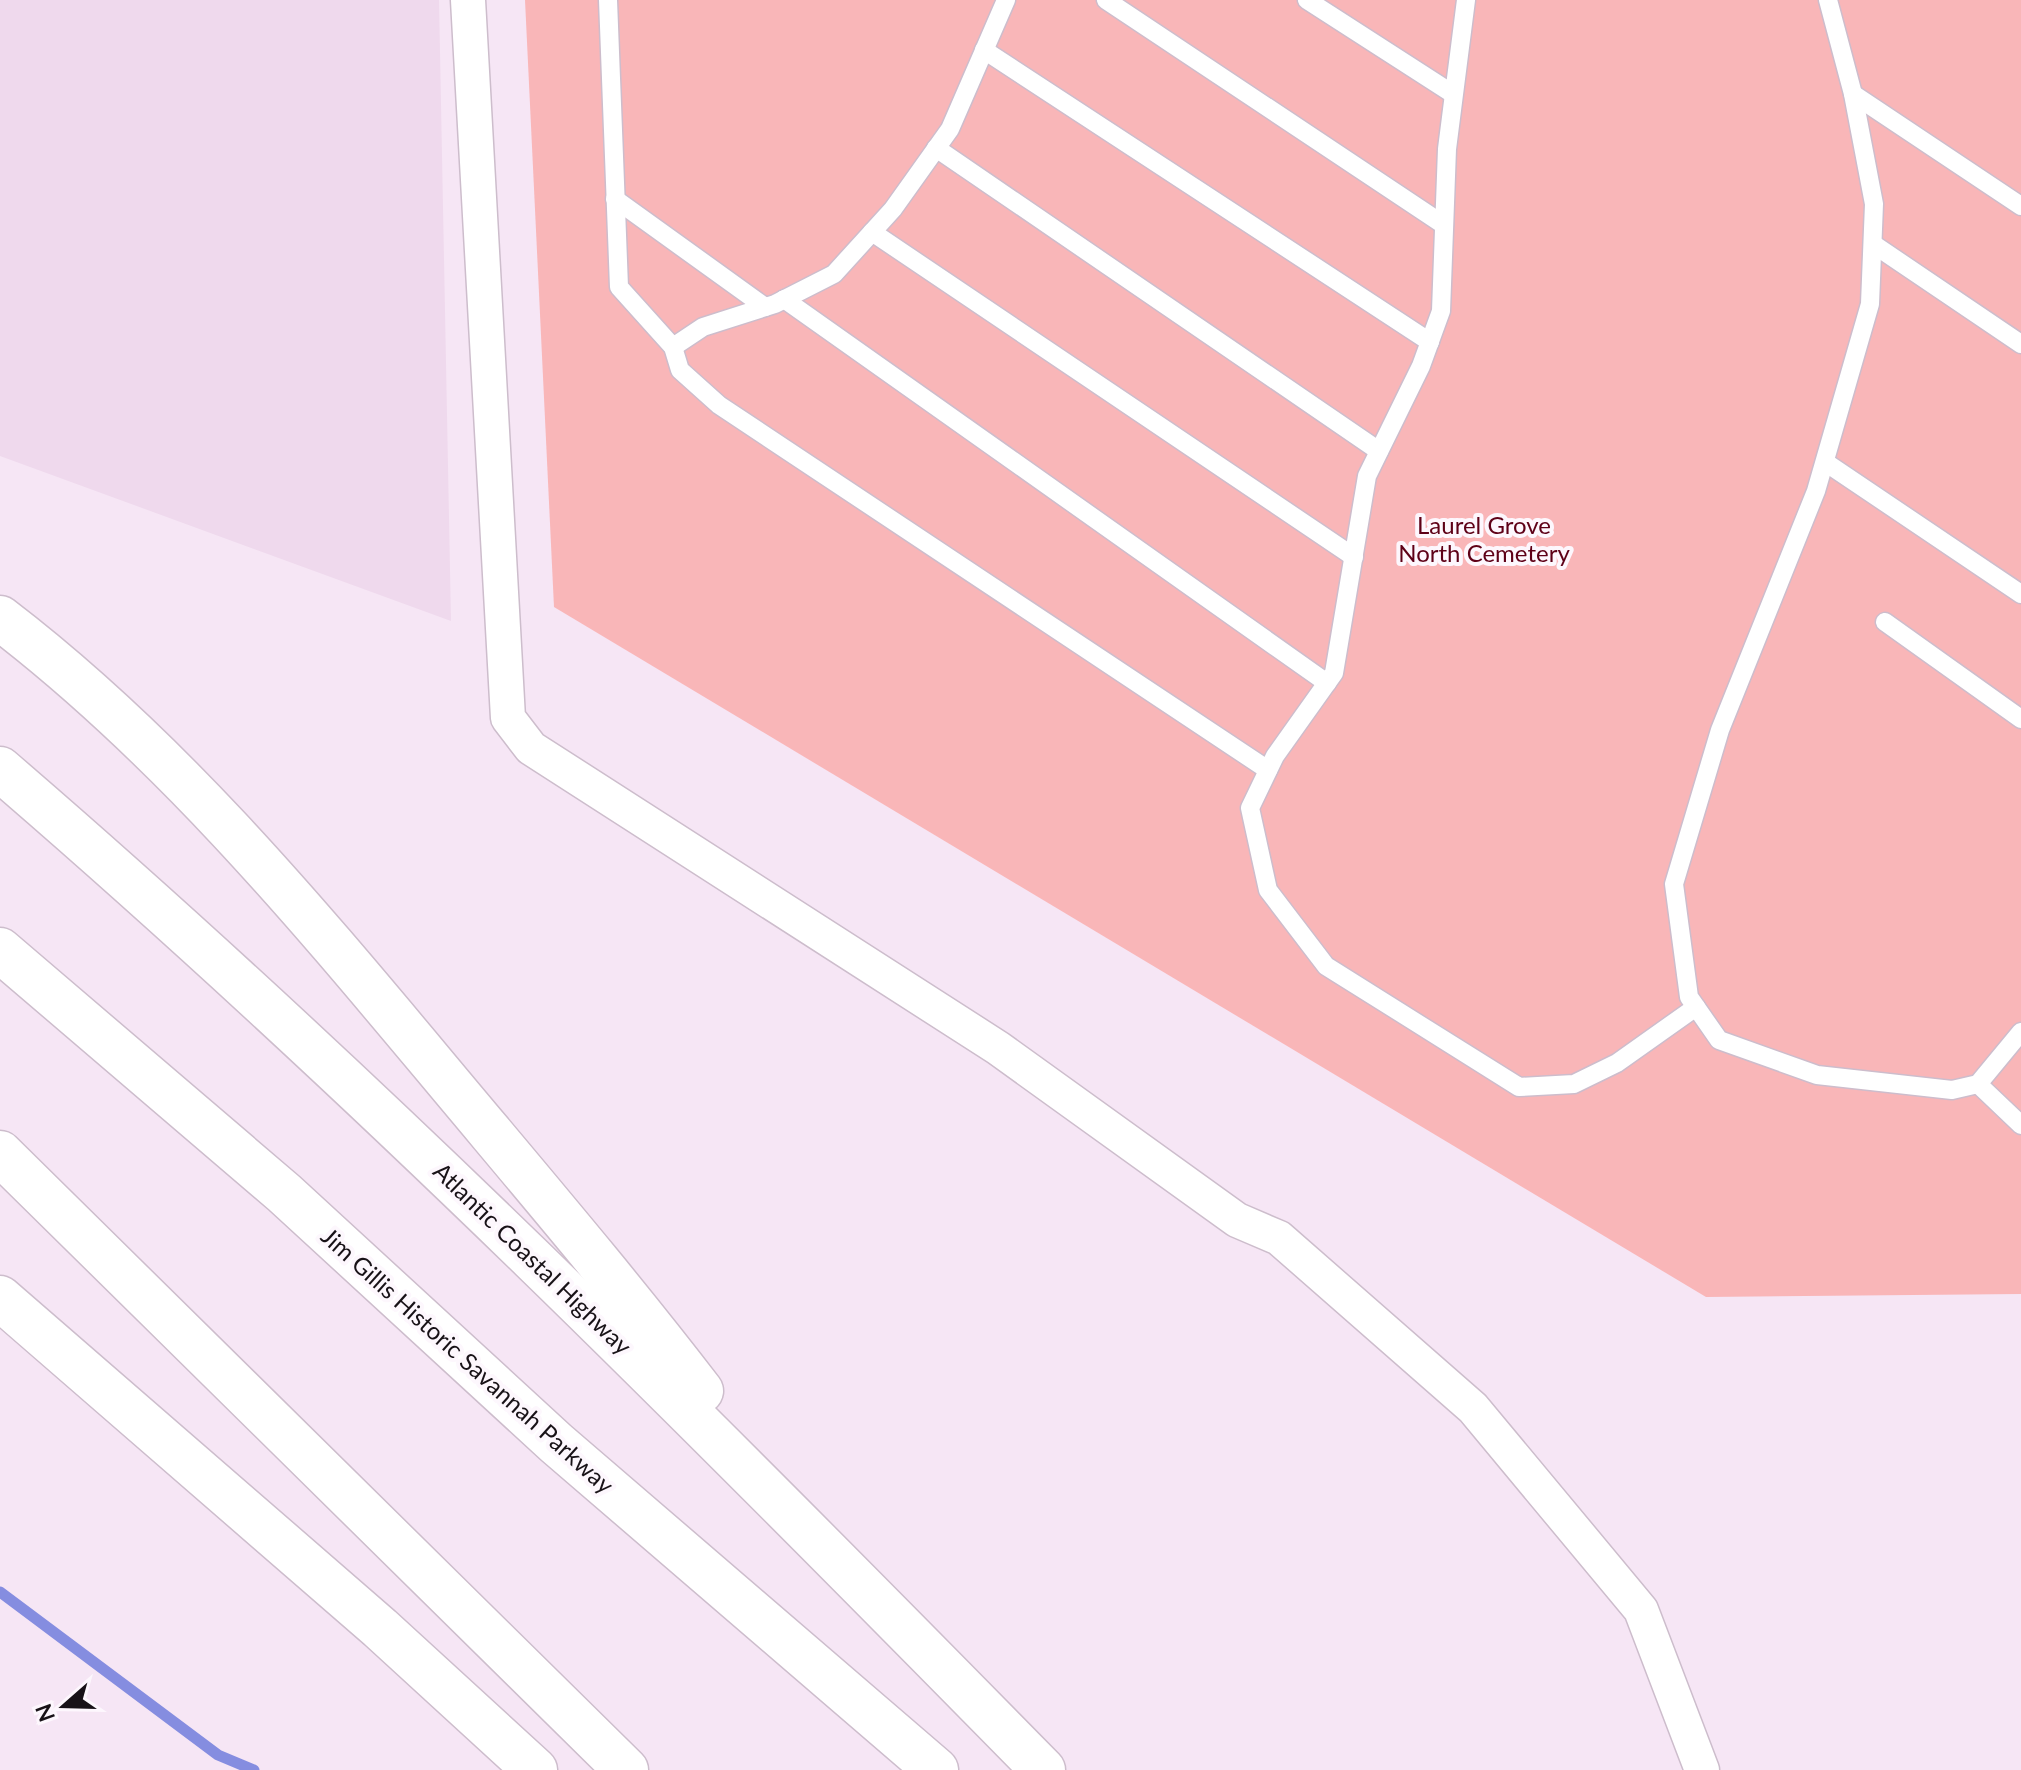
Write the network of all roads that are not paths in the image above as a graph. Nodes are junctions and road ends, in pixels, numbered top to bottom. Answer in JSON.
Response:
{"nodes":[{"id":1,"x":468,"y":0,"type":"edge"},
{"id":2,"x":608,"y":0,"type":"edge"},
{"id":3,"x":1006,"y":0,"type":"edge"},
{"id":4,"x":1106,"y":0,"type":"edge"},
{"id":5,"x":1307,"y":0,"type":"edge"},
{"id":6,"x":1466,"y":0,"type":"edge"},
{"id":7,"x":1828,"y":0,"type":"edge"},
{"id":8,"x":984,"y":50,"type":"junction"},
{"id":9,"x":1453,"y":94,"type":"junction"},
{"id":10,"x":1853,"y":94,"type":"junction"},
{"id":11,"x":936,"y":148,"type":"junction"},
{"id":12,"x":615,"y":199,"type":"junction"},
{"id":13,"x":2021,"y":206,"type":"edge"},
{"id":14,"x":1444,"y":225,"type":"junction"},
{"id":15,"x":872,"y":232,"type":"junction"},
{"id":16,"x":1873,"y":244,"type":"junction"},
{"id":17,"x":784,"y":299,"type":"junction"},
{"id":18,"x":765,"y":307,"type":"junction"},
{"id":19,"x":1430,"y":342,"type":"junction"},
{"id":20,"x":2021,"y":344,"type":"edge"},
{"id":21,"x":673,"y":347,"type":"junction"},
{"id":22,"x":1379,"y":451,"type":"junction"},
{"id":23,"x":1825,"y":462,"type":"junction"},
{"id":24,"x":1354,"y":557,"type":"junction"},
{"id":25,"x":2021,"y":594,"type":"edge"},
{"id":26,"x":0,"y":618,"type":"edge"},
{"id":27,"x":1885,"y":622,"type":"dead end"},
{"id":28,"x":1327,"y":683,"type":"junction"},
{"id":29,"x":2021,"y":719,"type":"edge"},
{"id":30,"x":0,"y":769,"type":"edge"},
{"id":31,"x":1268,"y":770,"type":"junction"},
{"id":32,"x":0,"y":950,"type":"edge"},
{"id":33,"x":1696,"y":1007,"type":"junction"},
{"id":34,"x":2021,"y":1032,"type":"edge"},
{"id":35,"x":1978,"y":1084,"type":"junction"},
{"id":36,"x":2021,"y":1125,"type":"edge"},
{"id":37,"x":0,"y":1153,"type":"edge"},
{"id":38,"x":0,"y":1298,"type":"edge"},
{"id":39,"x":810,"y":1532,"type":"junction"},
{"id":40,"x":535,"y":1770,"type":"edge"},
{"id":41,"x":626,"y":1770,"type":"edge"},
{"id":42,"x":936,"y":1770,"type":"edge"},
{"id":43,"x":1043,"y":1770,"type":"edge"},
{"id":44,"x":1702,"y":1770,"type":"edge"}],
"edges":[{"from":1,"to":44,"type":"street"},
{"from":2,"to":12,"type":"lane"},
{"from":3,"to":8,"type":"lane"},
{"from":4,"to":14,"type":"lane"},
{"from":5,"to":9,"type":"lane"},
{"from":6,"to":9,"type":"lane"},
{"from":7,"to":10,"type":"lane"},
{"from":8,"to":11,"type":"lane"},
{"from":8,"to":19,"type":"lane"},
{"from":9,"to":14,"type":"lane"},
{"from":10,"to":13,"type":"lane"},
{"from":10,"to":16,"type":"lane"},
{"from":11,"to":15,"type":"lane"},
{"from":11,"to":22,"type":"lane"},
{"from":12,"to":18,"type":"lane"},
{"from":12,"to":21,"type":"lane"},
{"from":14,"to":19,"type":"lane"},
{"from":15,"to":17,"type":"lane"},
{"from":15,"to":24,"type":"lane"},
{"from":16,"to":20,"type":"lane"},
{"from":16,"to":23,"type":"lane"},
{"from":17,"to":18,"type":"lane"},
{"from":17,"to":28,"type":"lane"},
{"from":18,"to":21,"type":"lane"},
{"from":19,"to":22,"type":"lane"},
{"from":21,"to":31,"type":"lane"},
{"from":22,"to":24,"type":"lane"},
{"from":23,"to":25,"type":"lane"},
{"from":23,"to":33,"type":"lane"},
{"from":24,"to":28,"type":"lane"},
{"from":26,"to":39,"type":"highway"},
{"from":27,"to":29,"type":"lane"},
{"from":28,"to":31,"type":"lane"},
{"from":30,"to":39,"type":"highway","name":"Atlantic Coastal Highway"},
{"from":31,"to":33,"type":"lane"},
{"from":32,"to":42,"type":"highway","name":"Jim Gillis Historic Savannah Parkway"},
{"from":33,"to":35,"type":"lane"},
{"from":34,"to":35,"type":"lane"},
{"from":35,"to":36,"type":"lane"},
{"from":37,"to":41,"type":"highway"},
{"from":38,"to":40,"type":"highway"},
{"from":39,"to":43,"type":"highway","name":"Atlantic Coastal Highway"}]}
